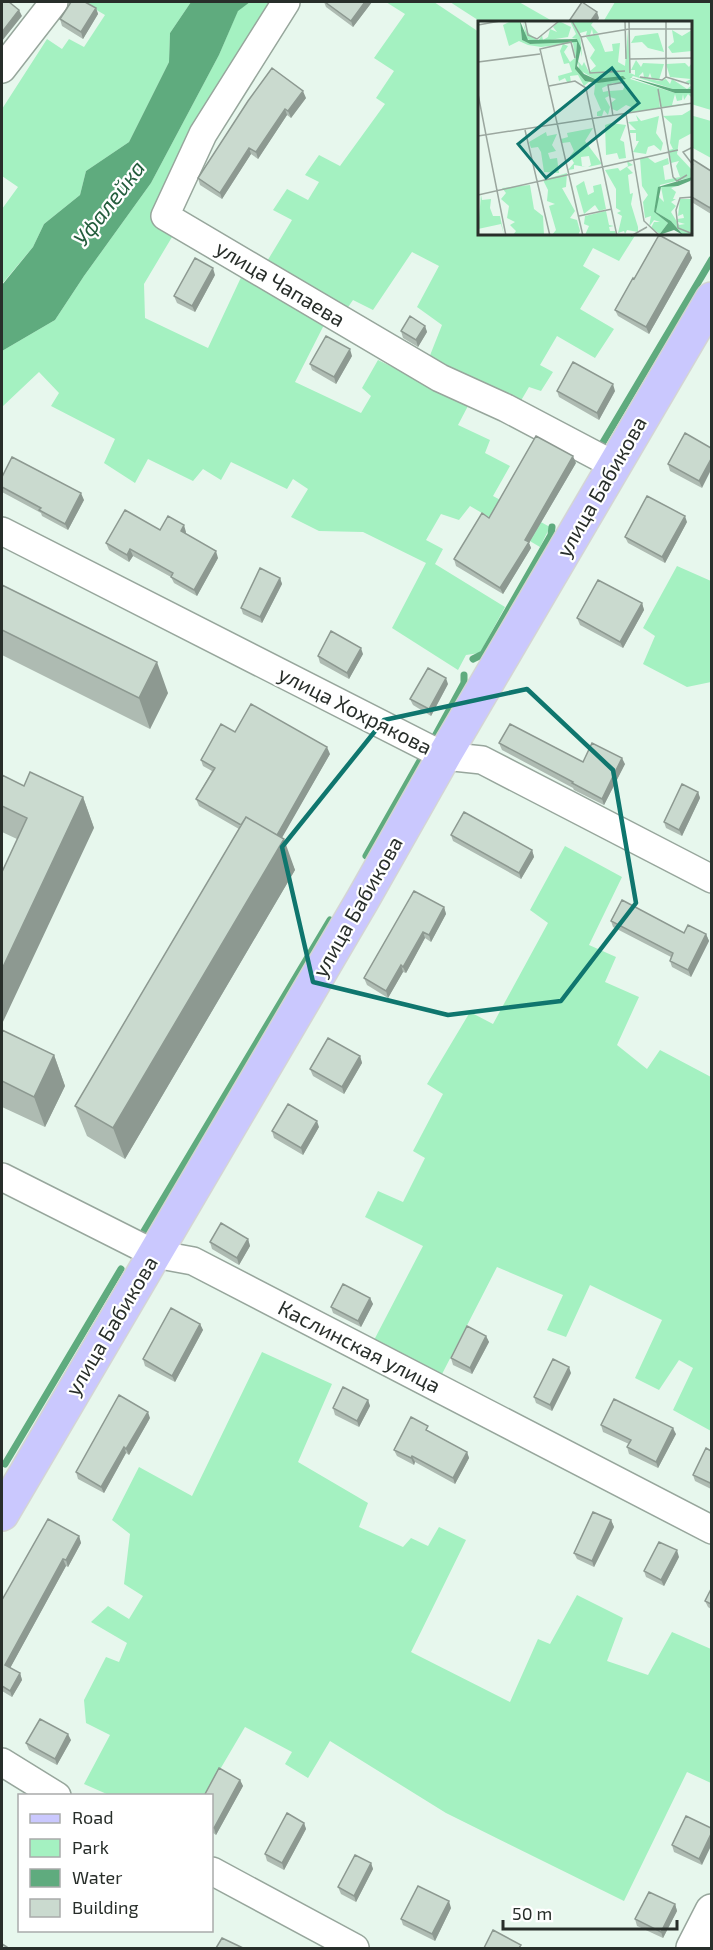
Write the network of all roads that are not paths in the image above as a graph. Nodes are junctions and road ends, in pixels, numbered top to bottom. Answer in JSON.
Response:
{"nodes":[{"id":1,"x":54,"y":2,"type":"edge"},
{"id":2,"x":286,"y":2,"type":"edge"},
{"id":3,"x":2,"y":69,"type":"edge"},
{"id":4,"x":711,"y":299,"type":"edge"},
{"id":5,"x":615,"y":465,"type":"junction"},
{"id":6,"x":2,"y":531,"type":"edge"},
{"id":7,"x":444,"y":756,"type":"junction"},
{"id":8,"x":711,"y":879,"type":"edge"},
{"id":9,"x":2,"y":1177,"type":"edge"},
{"id":10,"x":155,"y":1254,"type":"junction"},
{"id":11,"x":2,"y":1514,"type":"edge"},
{"id":12,"x":711,"y":1530,"type":"edge"},
{"id":13,"x":2,"y":1762,"type":"edge"},
{"id":14,"x":54,"y":1794,"type":"edge"},
{"id":15,"x":213,"y":1872,"type":"edge"},
{"id":16,"x":711,"y":1911,"type":"edge"},
{"id":17,"x":355,"y":1948,"type":"edge"},
{"id":18,"x":693,"y":1948,"type":"edge"}],
"edges":[{"from":1,"to":3,"type":"street"},
{"from":2,"to":5,"type":"street","name":"улица Чапаева"},
{"from":4,"to":5,"type":"main road","name":"улица Бабикова"},
{"from":5,"to":7,"type":"main road","name":"улица Бабикова"},
{"from":6,"to":7,"type":"street","name":"улица Хохрякова"},
{"from":7,"to":8,"type":"street","name":"улица Хохрякова"},
{"from":7,"to":10,"type":"main road","name":"улица Бабикова"},
{"from":9,"to":10,"type":"street","name":"Каслинская улица"},
{"from":10,"to":11,"type":"main road","name":"улица Бабикова"},
{"from":10,"to":12,"type":"street","name":"Каслинская улица"},
{"from":13,"to":14,"type":"street"},
{"from":15,"to":17,"type":"street"},
{"from":16,"to":18,"type":"street"}]}
